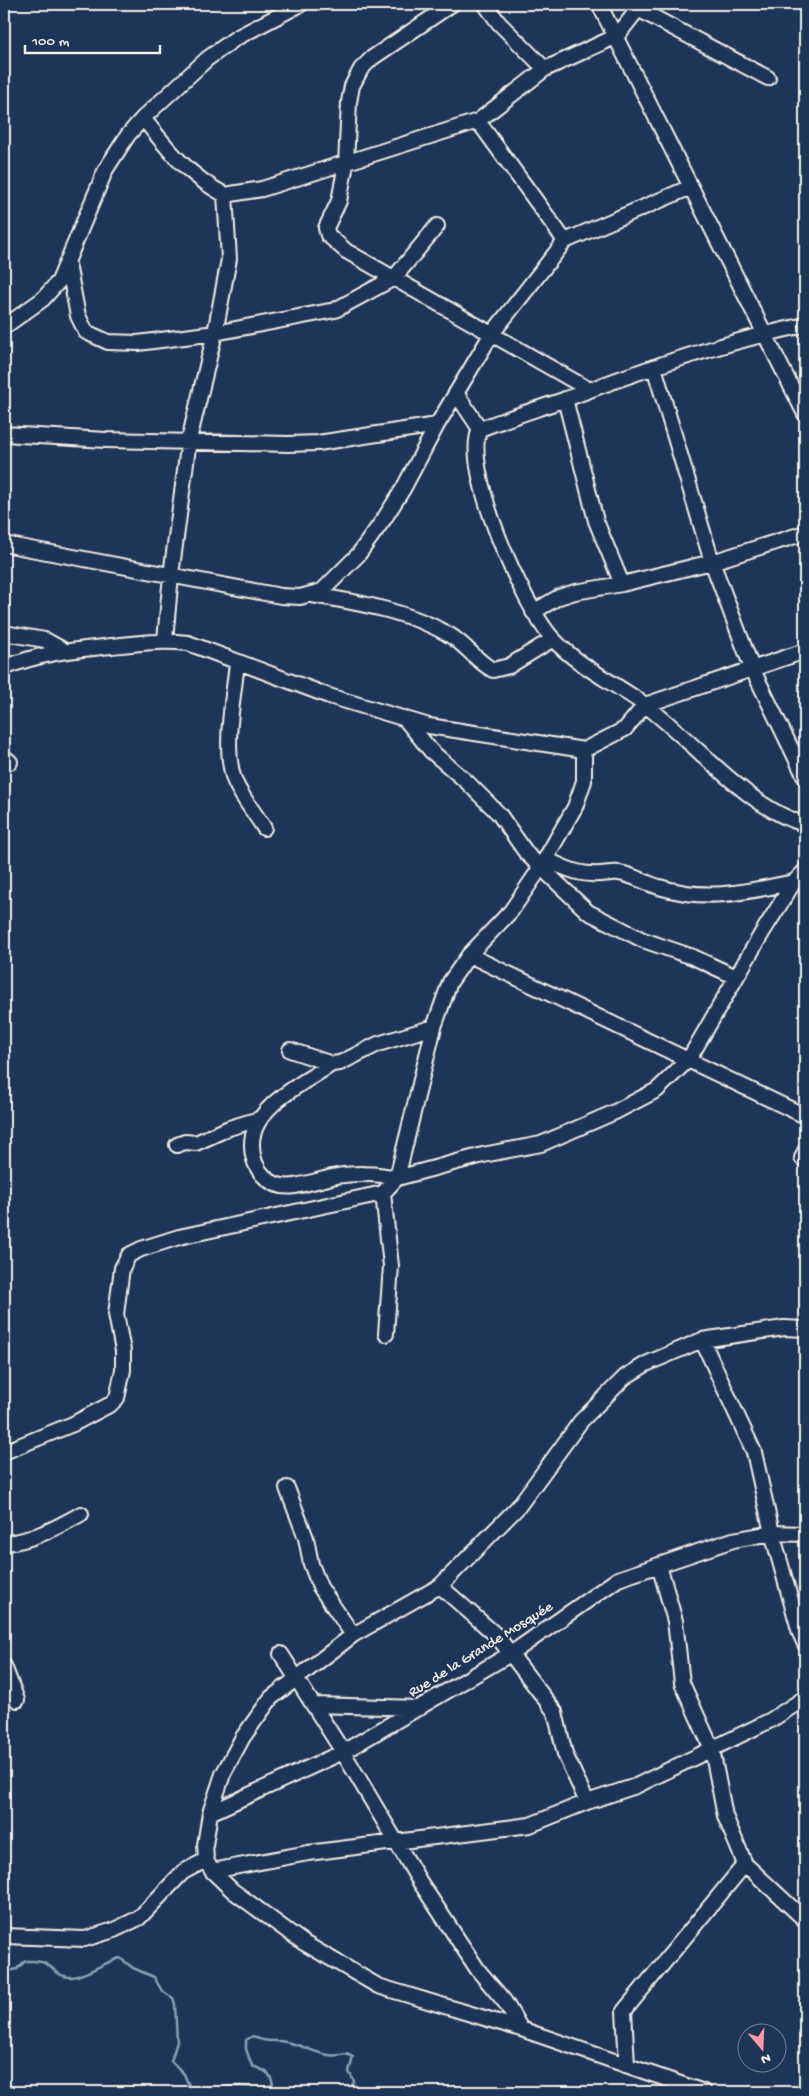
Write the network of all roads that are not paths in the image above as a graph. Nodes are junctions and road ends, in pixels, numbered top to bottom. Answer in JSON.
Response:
{"nodes":[{"id":1,"x":301,"y":4,"type":"edge"},
{"id":2,"x":452,"y":4,"type":"edge"},
{"id":3,"x":485,"y":4,"type":"edge"},
{"id":4,"x":599,"y":4,"type":"edge"},
{"id":5,"x":640,"y":7,"type":"edge"},
{"id":6,"x":617,"y":36,"type":"junction"},
{"id":7,"x":545,"y":69,"type":"junction"},
{"id":8,"x":768,"y":78,"type":"dead end"},
{"id":9,"x":143,"y":118,"type":"junction"},
{"id":10,"x":478,"y":120,"type":"junction"},
{"id":11,"x":346,"y":164,"type":"junction"},
{"id":12,"x":691,"y":187,"type":"junction"},
{"id":13,"x":225,"y":195,"type":"junction"},
{"id":14,"x":438,"y":226,"type":"dead end"},
{"id":15,"x":565,"y":241,"type":"junction"},
{"id":16,"x":68,"y":264,"type":"junction"},
{"id":17,"x":394,"y":278,"type":"junction"},
{"id":18,"x":805,"y":325,"type":"edge"},
{"id":19,"x":4,"y":327,"type":"edge"},
{"id":20,"x":215,"y":333,"type":"junction"},
{"id":21,"x":766,"y":333,"type":"junction"},
{"id":22,"x":491,"y":336,"type":"junction"},
{"id":23,"x":654,"y":367,"type":"junction"},
{"id":24,"x":588,"y":389,"type":"junction"},
{"id":25,"x":456,"y":393,"type":"junction"},
{"id":26,"x":565,"y":399,"type":"junction"},
{"id":27,"x":805,"y":414,"type":"edge"},
{"id":28,"x":437,"y":425,"type":"junction"},
{"id":29,"x":480,"y":429,"type":"junction"},
{"id":30,"x":4,"y":434,"type":"edge"},
{"id":31,"x":189,"y":440,"type":"junction"},
{"id":32,"x":805,"y":533,"type":"edge"},
{"id":33,"x":4,"y":544,"type":"edge"},
{"id":34,"x":712,"y":562,"type":"junction"},
{"id":35,"x":171,"y":575,"type":"junction"},
{"id":36,"x":622,"y":584,"type":"junction"},
{"id":37,"x":312,"y":595,"type":"junction"},
{"id":38,"x":533,"y":612,"type":"junction"},
{"id":39,"x":4,"y":633,"type":"edge"},
{"id":40,"x":553,"y":639,"type":"junction"},
{"id":41,"x":166,"y":640,"type":"junction"},
{"id":42,"x":65,"y":651,"type":"junction"},
{"id":43,"x":805,"y":651,"type":"edge"},
{"id":44,"x":237,"y":662,"type":"junction"},
{"id":45,"x":4,"y":668,"type":"edge"},
{"id":46,"x":752,"y":668,"type":"junction"},
{"id":47,"x":646,"y":705,"type":"junction"},
{"id":48,"x":406,"y":719,"type":"junction"},
{"id":49,"x":584,"y":750,"type":"junction"},
{"id":50,"x":805,"y":777,"type":"edge"},
{"id":51,"x":805,"y":824,"type":"edge"},
{"id":52,"x":264,"y":828,"type":"dead end"},
{"id":53,"x":543,"y":863,"type":"junction"},
{"id":54,"x":805,"y":871,"type":"edge"},
{"id":55,"x":794,"y":882,"type":"junction"},
{"id":56,"x":469,"y":956,"type":"junction"},
{"id":57,"x":736,"y":977,"type":"junction"},
{"id":58,"x":434,"y":1027,"type":"junction"},
{"id":59,"x":290,"y":1050,"type":"dead end"},
{"id":60,"x":689,"y":1059,"type":"junction"},
{"id":61,"x":332,"y":1064,"type":"junction"},
{"id":62,"x":805,"y":1116,"type":"edge"},
{"id":63,"x":259,"y":1119,"type":"junction"},
{"id":64,"x":178,"y":1145,"type":"dead end"},
{"id":65,"x":397,"y":1178,"type":"junction"},
{"id":66,"x":383,"y":1193,"type":"junction"},
{"id":67,"x":805,"y":1329,"type":"edge"},
{"id":68,"x":386,"y":1334,"type":"dead end"},
{"id":69,"x":702,"y":1340,"type":"junction"},
{"id":70,"x":4,"y":1452,"type":"edge"},
{"id":71,"x":287,"y":1488,"type":"dead end"},
{"id":72,"x":81,"y":1514,"type":"dead end"},
{"id":73,"x":772,"y":1533,"type":"junction"},
{"id":74,"x":805,"y":1534,"type":"edge"},
{"id":75,"x":4,"y":1543,"type":"edge"},
{"id":76,"x":659,"y":1565,"type":"junction"},
{"id":77,"x":440,"y":1586,"type":"junction"},
{"id":78,"x":353,"y":1635,"type":"junction"},
{"id":79,"x":805,"y":1644,"type":"edge"},
{"id":80,"x":512,"y":1653,"type":"junction"},
{"id":81,"x":281,"y":1654,"type":"dead end"},
{"id":82,"x":4,"y":1666,"type":"edge"},
{"id":83,"x":297,"y":1679,"type":"junction"},
{"id":84,"x":805,"y":1698,"type":"edge"},
{"id":85,"x":17,"y":1700,"type":"dead end"},
{"id":86,"x":313,"y":1704,"type":"junction"},
{"id":87,"x":421,"y":1708,"type":"junction"},
{"id":88,"x":712,"y":1749,"type":"junction"},
{"id":89,"x":343,"y":1752,"type":"junction"},
{"id":90,"x":587,"y":1802,"type":"junction"},
{"id":91,"x":210,"y":1813,"type":"junction"},
{"id":92,"x":396,"y":1843,"type":"junction"},
{"id":93,"x":745,"y":1864,"type":"junction"},
{"id":94,"x":209,"y":1865,"type":"junction"},
{"id":95,"x":805,"y":1920,"type":"edge"},
{"id":96,"x":4,"y":1936,"type":"edge"},
{"id":97,"x":521,"y":2029,"type":"junction"},
{"id":98,"x":627,"y":2064,"type":"junction"},
{"id":99,"x":704,"y":2092,"type":"edge"}],
"edges":[{"from":1,"to":9,"type":"street"},
{"from":2,"to":11,"type":"street"},
{"from":3,"to":7,"type":"street"},
{"from":4,"to":6,"type":"street"},
{"from":5,"to":6,"type":"street"},
{"from":5,"to":8,"type":"street"},
{"from":6,"to":7,"type":"street"},
{"from":6,"to":12,"type":"street"},
{"from":7,"to":10,"type":"street"},
{"from":9,"to":13,"type":"street"},
{"from":9,"to":16,"type":"street"},
{"from":10,"to":11,"type":"street"},
{"from":10,"to":15,"type":"street"},
{"from":11,"to":13,"type":"street"},
{"from":11,"to":17,"type":"street"},
{"from":12,"to":15,"type":"street"},
{"from":12,"to":21,"type":"street"},
{"from":13,"to":20,"type":"street"},
{"from":14,"to":17,"type":"street"},
{"from":15,"to":22,"type":"street"},
{"from":16,"to":19,"type":"street"},
{"from":16,"to":20,"type":"street"},
{"from":17,"to":20,"type":"street"},
{"from":17,"to":22,"type":"street"},
{"from":18,"to":21,"type":"street"},
{"from":20,"to":31,"type":"street"},
{"from":21,"to":23,"type":"street"},
{"from":21,"to":27,"type":"street"},
{"from":22,"to":24,"type":"street"},
{"from":22,"to":25,"type":"street"},
{"from":23,"to":24,"type":"street"},
{"from":23,"to":34,"type":"street"},
{"from":24,"to":26,"type":"street"},
{"from":25,"to":28,"type":"street"},
{"from":25,"to":29,"type":"street"},
{"from":26,"to":29,"type":"street"},
{"from":26,"to":36,"type":"street"},
{"from":28,"to":31,"type":"street"},
{"from":28,"to":37,"type":"street"},
{"from":29,"to":38,"type":"street"},
{"from":30,"to":31,"type":"street"},
{"from":31,"to":35,"type":"street"},
{"from":32,"to":34,"type":"street"},
{"from":33,"to":35,"type":"street"},
{"from":34,"to":36,"type":"street"},
{"from":34,"to":46,"type":"street"},
{"from":35,"to":37,"type":"street"},
{"from":35,"to":41,"type":"street"},
{"from":36,"to":38,"type":"street"},
{"from":37,"to":40,"type":"street"},
{"from":38,"to":40,"type":"street"},
{"from":39,"to":42,"type":"street"},
{"from":40,"to":47,"type":"street"},
{"from":41,"to":42,"type":"street"},
{"from":41,"to":44,"type":"street"},
{"from":42,"to":45,"type":"street"},
{"from":43,"to":46,"type":"street"},
{"from":44,"to":48,"type":"street"},
{"from":44,"to":52,"type":"street"},
{"from":46,"to":47,"type":"street"},
{"from":46,"to":50,"type":"street"},
{"from":47,"to":49,"type":"street"},
{"from":47,"to":51,"type":"street"},
{"from":48,"to":49,"type":"street"},
{"from":48,"to":53,"type":"street"},
{"from":49,"to":53,"type":"street"},
{"from":53,"to":55,"type":"street"},
{"from":53,"to":56,"type":"street"},
{"from":53,"to":57,"type":"street"},
{"from":54,"to":55,"type":"street"},
{"from":55,"to":57,"type":"street"},
{"from":56,"to":58,"type":"street"},
{"from":56,"to":60,"type":"street"},
{"from":57,"to":60,"type":"street"},
{"from":58,"to":61,"type":"street"},
{"from":58,"to":65,"type":"street"},
{"from":59,"to":61,"type":"street"},
{"from":60,"to":62,"type":"street"},
{"from":60,"to":65,"type":"street"},
{"from":61,"to":63,"type":"street"},
{"from":63,"to":64,"type":"street"},
{"from":63,"to":65,"type":"street"},
{"from":65,"to":66,"type":"street"},
{"from":66,"to":68,"type":"street"},
{"from":66,"to":70,"type":"street"},
{"from":67,"to":69,"type":"street"},
{"from":69,"to":73,"type":"street"},
{"from":69,"to":77,"type":"street"},
{"from":71,"to":78,"type":"street"},
{"from":72,"to":75,"type":"street"},
{"from":73,"to":74,"type":"street","name":"Rue de la Grande Mosquée"},
{"from":73,"to":76,"type":"street","name":"Rue de la Grande Mosquée"},
{"from":73,"to":79,"type":"street"},
{"from":76,"to":80,"type":"street","name":"Rue de la Grande Mosquée"},
{"from":76,"to":88,"type":"street"},
{"from":77,"to":78,"type":"street"},
{"from":77,"to":80,"type":"street"},
{"from":78,"to":83,"type":"street"},
{"from":80,"to":87,"type":"street","name":"Rue de la Grande Mosquée"},
{"from":80,"to":90,"type":"street"},
{"from":81,"to":83,"type":"street"},
{"from":82,"to":85,"type":"street"},
{"from":83,"to":86,"type":"street"},
{"from":83,"to":91,"type":"street"},
{"from":84,"to":88,"type":"street"},
{"from":86,"to":87,"type":"street"},
{"from":86,"to":89,"type":"street"},
{"from":87,"to":89,"type":"street","name":"Rue de la Grande Mosquée"},
{"from":88,"to":90,"type":"street"},
{"from":88,"to":93,"type":"street"},
{"from":89,"to":91,"type":"street","name":"Rue de la Grande Mosquée"},
{"from":89,"to":92,"type":"street"},
{"from":90,"to":92,"type":"street"},
{"from":91,"to":94,"type":"street"},
{"from":92,"to":94,"type":"street"},
{"from":92,"to":97,"type":"street"},
{"from":93,"to":95,"type":"street"},
{"from":93,"to":98,"type":"street"},
{"from":94,"to":96,"type":"street"},
{"from":94,"to":97,"type":"street"},
{"from":97,"to":98,"type":"street"},
{"from":98,"to":99,"type":"street"}]}
